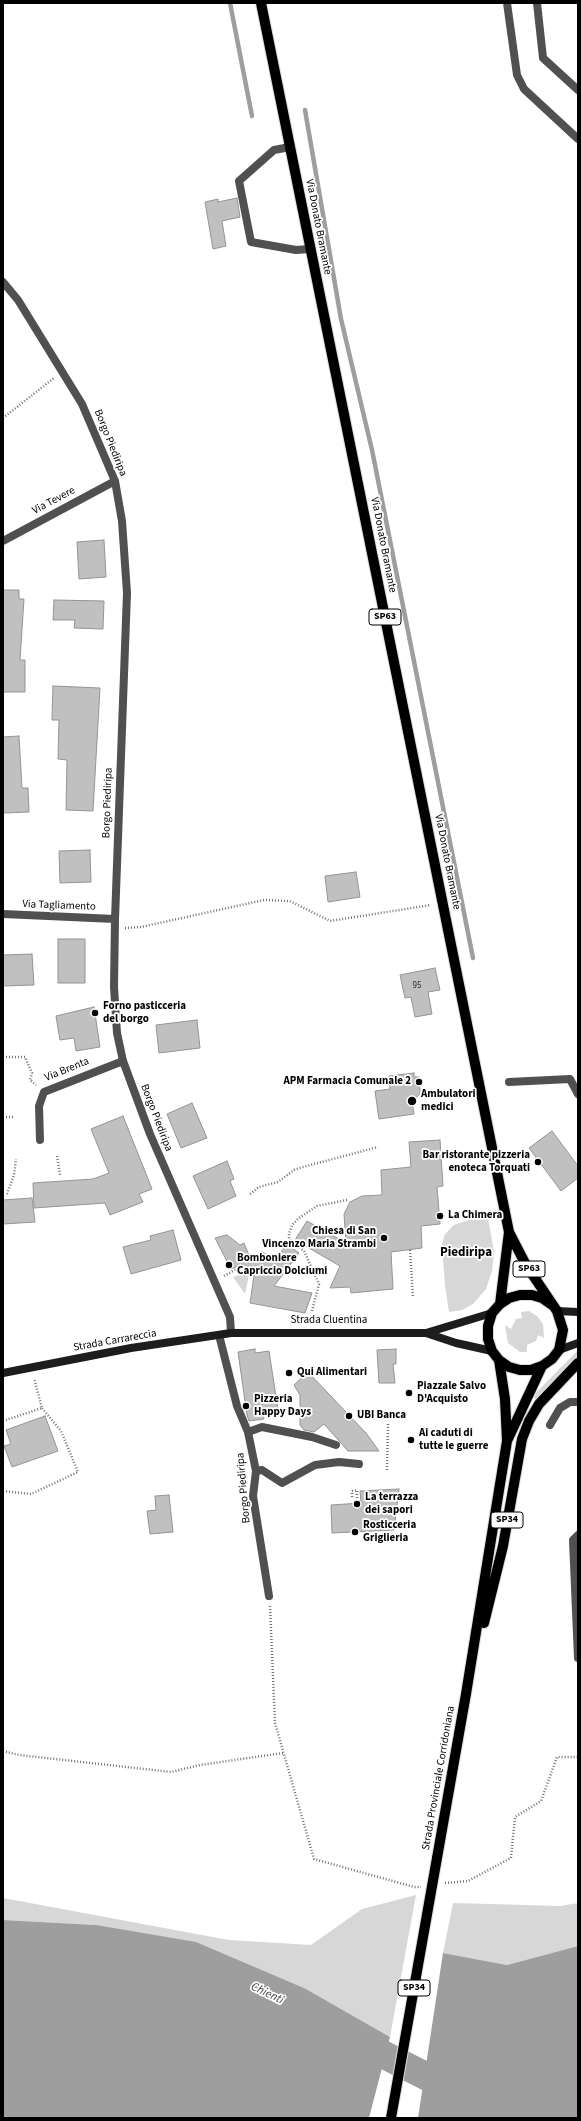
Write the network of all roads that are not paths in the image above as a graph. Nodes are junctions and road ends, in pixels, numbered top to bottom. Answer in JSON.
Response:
{"nodes":[{"id":1,"x":261,"y":3,"type":"edge"},
{"id":2,"x":507,"y":3,"type":"edge"},
{"id":3,"x":537,"y":3,"type":"edge"},
{"id":4,"x":578,"y":90,"type":"edge"},
{"id":5,"x":578,"y":139,"type":"edge"},
{"id":6,"x":290,"y":147,"type":"junction"},
{"id":7,"x":310,"y":249,"type":"junction"},
{"id":8,"x":3,"y":282,"type":"edge"},
{"id":9,"x":115,"y":482,"type":"junction"},
{"id":10,"x":3,"y":541,"type":"edge"},
{"id":11,"x":3,"y":914,"type":"edge"},
{"id":12,"x":114,"y":919,"type":"junction"},
{"id":13,"x":123,"y":1061,"type":"junction"},
{"id":14,"x":509,"y":1082,"type":"dead end"},
{"id":15,"x":578,"y":1094,"type":"edge"},
{"id":16,"x":40,"y":1140,"type":"dead end"},
{"id":17,"x":510,"y":1232,"type":"junction"},
{"id":18,"x":500,"y":1304,"type":"junction"},
{"id":19,"x":554,"y":1308,"type":"junction"},
{"id":20,"x":578,"y":1312,"type":"edge"},
{"id":21,"x":492,"y":1314,"type":"junction"},
{"id":22,"x":232,"y":1333,"type":"junction"},
{"id":23,"x":426,"y":1333,"type":"junction"},
{"id":24,"x":220,"y":1335,"type":"junction"},
{"id":25,"x":578,"y":1343,"type":"edge"},
{"id":26,"x":559,"y":1350,"type":"junction"},
{"id":27,"x":492,"y":1351,"type":"junction"},
{"id":28,"x":499,"y":1360,"type":"junction"},
{"id":29,"x":578,"y":1363,"type":"edge"},
{"id":30,"x":542,"y":1366,"type":"junction"},
{"id":31,"x":3,"y":1372,"type":"edge"},
{"id":32,"x":578,"y":1402,"type":"edge"},
{"id":33,"x":550,"y":1425,"type":"dead end"},
{"id":34,"x":248,"y":1432,"type":"junction"},
{"id":35,"x":507,"y":1441,"type":"junction"},
{"id":36,"x":336,"y":1445,"type":"dead end"},
{"id":37,"x":359,"y":1464,"type":"dead end"},
{"id":38,"x":256,"y":1471,"type":"junction"},
{"id":39,"x":578,"y":1535,"type":"edge"},
{"id":40,"x":270,"y":1596,"type":"road end"},
{"id":41,"x":578,"y":1658,"type":"edge"},
{"id":42,"x":466,"y":1694,"type":"junction"},
{"id":43,"x":391,"y":2118,"type":"edge"}],
"edges":[{"from":1,"to":6,"type":"main road","name":"Via Donato Bramante","number":"SP63"},
{"from":2,"to":5,"type":"street"},
{"from":3,"to":4,"type":"street"},
{"from":6,"to":7,"type":"main road","name":"Via Donato Bramante","number":"SP63"},
{"from":6,"to":7,"type":"street"},
{"from":7,"to":17,"type":"main road","name":"Via Donato Bramante","number":"SP63"},
{"from":8,"to":9,"type":"street","name":"Borgo Piediripa"},
{"from":9,"to":10,"type":"street","name":"Via Tevere"},
{"from":9,"to":12,"type":"street","name":"Borgo Piediripa"},
{"from":11,"to":12,"type":"street","name":"Via Tagliamento"},
{"from":12,"to":13,"type":"street","name":"Borgo Piediripa"},
{"from":13,"to":16,"type":"street","name":"Via Brenta"},
{"from":13,"to":22,"type":"street","name":"Borgo Piediripa"},
{"from":14,"to":15,"type":"street"},
{"from":17,"to":18,"type":"main road","name":"Via Donato Bramante","number":"SP63"},
{"from":17,"to":19,"type":"main road","name":"Via Donato Bramante","number":"SP63"},
{"from":18,"to":19,"type":"main road"},
{"from":18,"to":21,"type":"main road"},
{"from":19,"to":20,"type":"main road"},
{"from":19,"to":26,"type":"main road"},
{"from":21,"to":23,"type":"main road","name":"Strada Cluentina"},
{"from":21,"to":27,"type":"main road"},
{"from":22,"to":23,"type":"main road","name":"Strada Cluentina"},
{"from":22,"to":24,"type":"main road","name":"Strada Carrareccia"},
{"from":23,"to":27,"type":"main road","name":"Strada Cluentina"},
{"from":24,"to":31,"type":"main road","name":"Strada Carrareccia"},
{"from":24,"to":34,"type":"street","name":"Borgo Piediripa"},
{"from":25,"to":26,"type":"main road"},
{"from":26,"to":30,"type":"main road"},
{"from":27,"to":28,"type":"main road"},
{"from":28,"to":30,"type":"main road"},
{"from":28,"to":35,"type":"main road","name":"Strada Provinciale Corridoniana","number":"SP34"},
{"from":29,"to":42,"type":"main road","number":"SP34"},
{"from":30,"to":35,"type":"main road","name":"Strada Provinciale Corridoniana","number":"SP34"},
{"from":32,"to":33,"type":"street"},
{"from":34,"to":36,"type":"street"},
{"from":34,"to":38,"type":"street","name":"Borgo Piediripa"},
{"from":35,"to":42,"type":"main road","name":"Strada Provinciale Corridoniana","number":"SP34"},
{"from":37,"to":38,"type":"street"},
{"from":38,"to":40,"type":"street","name":"Borgo Piediripa"},
{"from":39,"to":41,"type":"street"},
{"from":42,"to":43,"type":"main road","name":"Strada Provinciale Corridoniana","number":"SP34","bridge":true}]}
